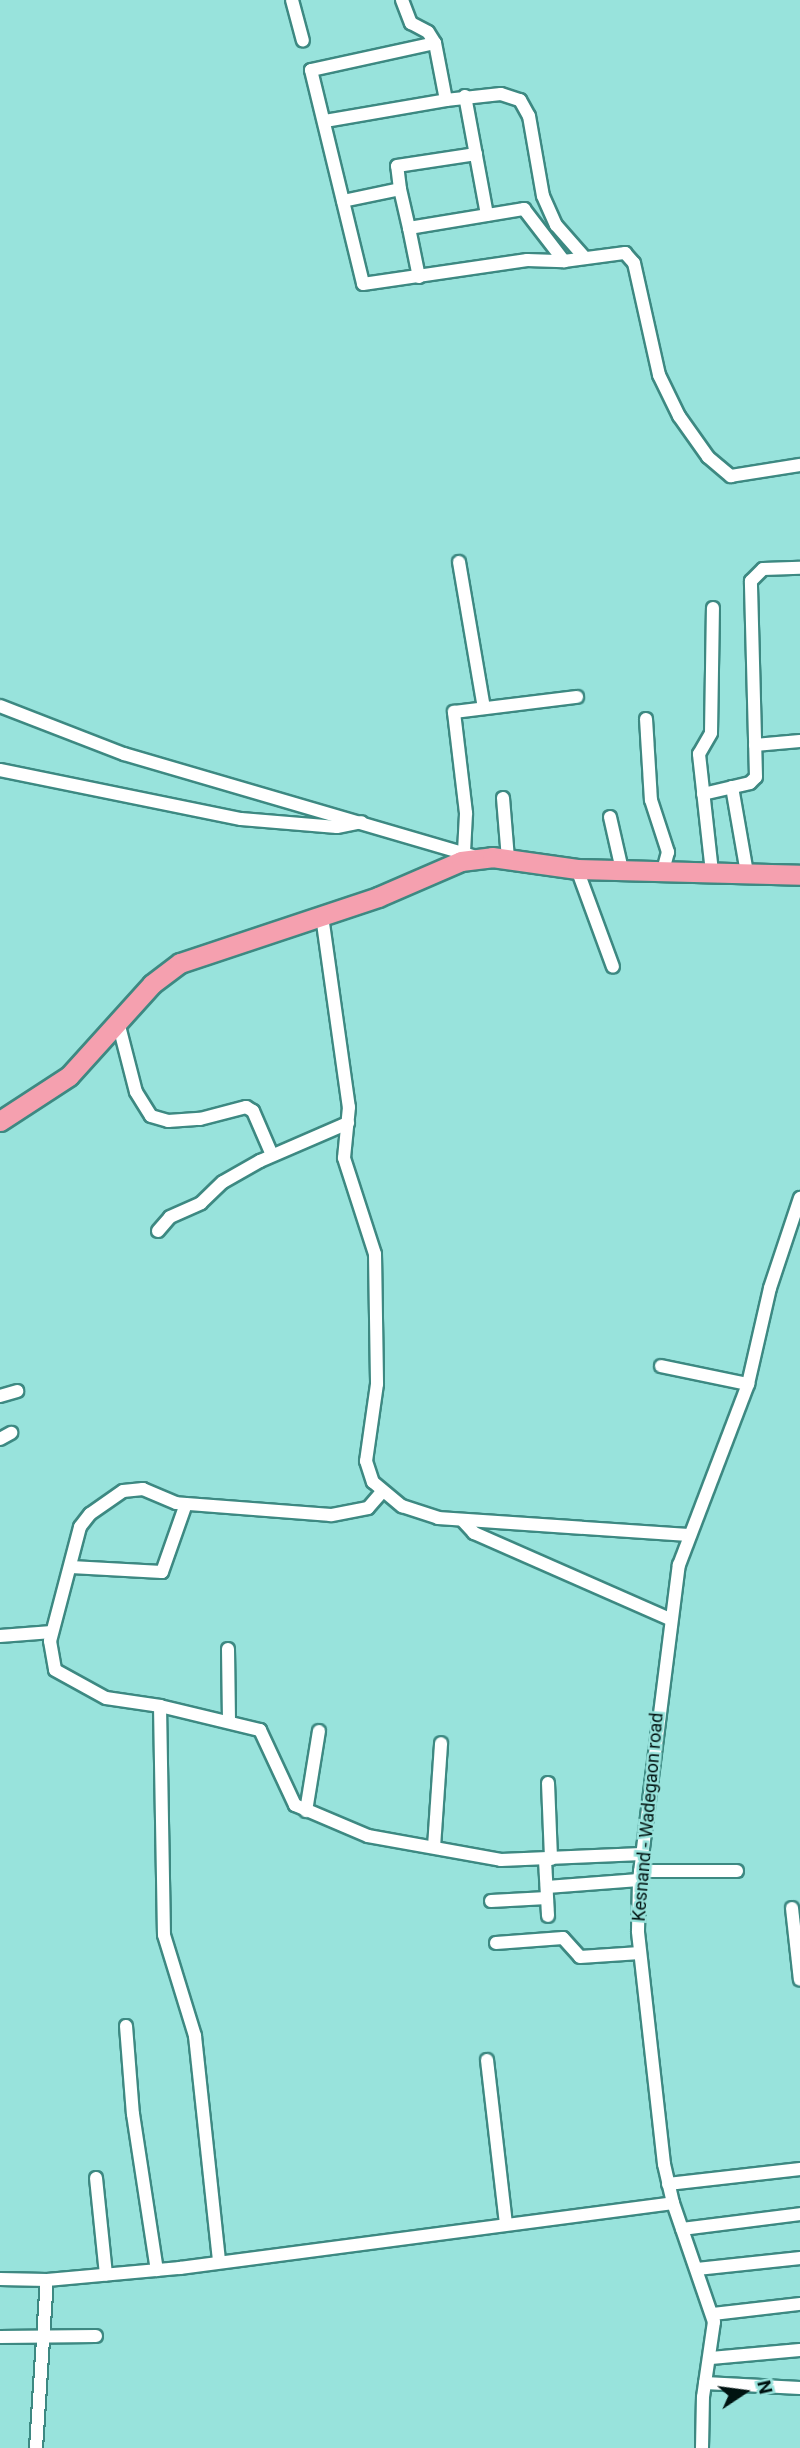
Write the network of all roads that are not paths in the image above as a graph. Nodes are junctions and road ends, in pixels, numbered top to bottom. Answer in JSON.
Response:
{"nodes":[{"id":1,"x":292,"y":0,"type":"edge"},
{"id":2,"x":402,"y":0,"type":"edge"},
{"id":3,"x":303,"y":41,"type":"dead end"},
{"id":4,"x":435,"y":43,"type":"junction"},
{"id":5,"x":465,"y":96,"type":"junction"},
{"id":6,"x":446,"y":100,"type":"junction"},
{"id":7,"x":325,"y":121,"type":"junction"},
{"id":8,"x":475,"y":154,"type":"junction"},
{"id":9,"x":400,"y":189,"type":"junction"},
{"id":10,"x":343,"y":201,"type":"junction"},
{"id":11,"x":487,"y":215,"type":"junction"},
{"id":12,"x":409,"y":228,"type":"junction"},
{"id":13,"x":585,"y":258,"type":"junction"},
{"id":14,"x":564,"y":261,"type":"junction"},
{"id":15,"x":419,"y":277,"type":"junction"},
{"id":16,"x":800,"y":465,"type":"edge"},
{"id":17,"x":459,"y":562,"type":"dead end"},
{"id":18,"x":800,"y":568,"type":"edge"},
{"id":19,"x":713,"y":608,"type":"dead end"},
{"id":20,"x":577,"y":697,"type":"dead end"},
{"id":21,"x":0,"y":706,"type":"edge"},
{"id":22,"x":484,"y":708,"type":"junction"},
{"id":23,"x":646,"y":719,"type":"dead end"},
{"id":24,"x":800,"y":741,"type":"edge"},
{"id":25,"x":755,"y":746,"type":"junction"},
{"id":26,"x":1,"y":770,"type":"edge"},
{"id":27,"x":732,"y":787,"type":"junction"},
{"id":28,"x":703,"y":794,"type":"junction"},
{"id":29,"x":503,"y":798,"type":"dead end"},
{"id":30,"x":610,"y":817,"type":"dead end"},
{"id":31,"x":363,"y":822,"type":"junction"},
{"id":32,"x":471,"y":855,"type":"junction"},
{"id":33,"x":508,"y":859,"type":"junction"},
{"id":34,"x":577,"y":869,"type":"junction"},
{"id":35,"x":622,"y":870,"type":"junction"},
{"id":36,"x":663,"y":871,"type":"junction"},
{"id":37,"x":712,"y":872,"type":"junction"},
{"id":38,"x":747,"y":873,"type":"junction"},
{"id":39,"x":800,"y":874,"type":"edge"},
{"id":40,"x":322,"y":916,"type":"junction"},
{"id":41,"x":613,"y":967,"type":"dead end"},
{"id":42,"x":118,"y":1022,"type":"junction"},
{"id":43,"x":0,"y":1121,"type":"edge"},
{"id":44,"x":348,"y":1123,"type":"junction"},
{"id":45,"x":272,"y":1155,"type":"junction"},
{"id":46,"x":800,"y":1198,"type":"edge"},
{"id":47,"x":158,"y":1231,"type":"dead end"},
{"id":48,"x":661,"y":1366,"type":"dead end"},
{"id":49,"x":748,"y":1384,"type":"junction"},
{"id":50,"x":17,"y":1391,"type":"dead end"},
{"id":51,"x":0,"y":1396,"type":"edge"},
{"id":52,"x":381,"y":1493,"type":"junction"},
{"id":53,"x":186,"y":1504,"type":"junction"},
{"id":54,"x":462,"y":1520,"type":"junction"},
{"id":55,"x":688,"y":1535,"type":"junction"},
{"id":56,"x":71,"y":1567,"type":"junction"},
{"id":57,"x":670,"y":1619,"type":"junction"},
{"id":58,"x":51,"y":1632,"type":"junction"},
{"id":59,"x":0,"y":1636,"type":"edge"},
{"id":60,"x":229,"y":1648,"type":"dead end"},
{"id":61,"x":160,"y":1706,"type":"junction"},
{"id":62,"x":229,"y":1722,"type":"junction"},
{"id":63,"x":319,"y":1731,"type":"dead end"},
{"id":64,"x":441,"y":1743,"type":"dead end"},
{"id":65,"x":548,"y":1783,"type":"dead end"},
{"id":66,"x":306,"y":1811,"type":"junction"},
{"id":67,"x":434,"y":1847,"type":"junction"},
{"id":68,"x":642,"y":1854,"type":"junction"},
{"id":69,"x":548,"y":1859,"type":"junction"},
{"id":70,"x":737,"y":1871,"type":"dead end"},
{"id":71,"x":639,"y":1876,"type":"junction"},
{"id":72,"x":547,"y":1892,"type":"junction"},
{"id":73,"x":491,"y":1901,"type":"dead end"},
{"id":74,"x":792,"y":1908,"type":"dead end"},
{"id":75,"x":548,"y":1916,"type":"dead end"},
{"id":76,"x":496,"y":1943,"type":"dead end"},
{"id":77,"x":640,"y":1953,"type":"junction"},
{"id":78,"x":800,"y":1980,"type":"edge"},
{"id":79,"x":126,"y":2026,"type":"dead end"},
{"id":80,"x":487,"y":2060,"type":"dead end"},
{"id":81,"x":800,"y":2169,"type":"edge"},
{"id":82,"x":96,"y":2179,"type":"dead end"},
{"id":83,"x":668,"y":2184,"type":"junction"},
{"id":84,"x":673,"y":2203,"type":"junction"},
{"id":85,"x":800,"y":2214,"type":"edge"},
{"id":86,"x":506,"y":2224,"type":"junction"},
{"id":87,"x":682,"y":2229,"type":"junction"},
{"id":88,"x":800,"y":2258,"type":"edge"},
{"id":89,"x":219,"y":2262,"type":"junction"},
{"id":90,"x":697,"y":2269,"type":"junction"},
{"id":91,"x":157,"y":2270,"type":"junction"},
{"id":92,"x":106,"y":2274,"type":"junction"},
{"id":93,"x":0,"y":2279,"type":"edge"},
{"id":94,"x":47,"y":2280,"type":"junction"},
{"id":95,"x":800,"y":2304,"type":"edge"},
{"id":96,"x":713,"y":2314,"type":"junction"},
{"id":97,"x":43,"y":2336,"type":"junction"},
{"id":98,"x":96,"y":2336,"type":"dead end"},
{"id":99,"x":0,"y":2337,"type":"edge"},
{"id":100,"x":800,"y":2350,"type":"edge"},
{"id":101,"x":711,"y":2358,"type":"junction"},
{"id":102,"x":705,"y":2383,"type":"junction"},
{"id":103,"x":800,"y":2388,"type":"edge"},
{"id":104,"x":36,"y":2448,"type":"edge"},
{"id":105,"x":702,"y":2448,"type":"edge"}],
"edges":[{"from":1,"to":3,"type":"street"},
{"from":2,"to":4,"type":"street"},
{"from":4,"to":6,"type":"street"},
{"from":4,"to":7,"type":"street"},
{"from":5,"to":6,"type":"street"},
{"from":5,"to":8,"type":"street"},
{"from":5,"to":13,"type":"street"},
{"from":6,"to":7,"type":"street"},
{"from":7,"to":10,"type":"street"},
{"from":8,"to":9,"type":"street"},
{"from":8,"to":11,"type":"street"},
{"from":9,"to":10,"type":"street"},
{"from":9,"to":12,"type":"street"},
{"from":10,"to":15,"type":"street"},
{"from":11,"to":12,"type":"street"},
{"from":11,"to":14,"type":"street"},
{"from":12,"to":15,"type":"street"},
{"from":13,"to":14,"type":"street"},
{"from":13,"to":16,"type":"street"},
{"from":14,"to":15,"type":"street"},
{"from":17,"to":22,"type":"street"},
{"from":18,"to":25,"type":"street"},
{"from":19,"to":28,"type":"street"},
{"from":20,"to":22,"type":"street"},
{"from":21,"to":31,"type":"street"},
{"from":22,"to":32,"type":"street"},
{"from":23,"to":36,"type":"street"},
{"from":24,"to":25,"type":"street"},
{"from":25,"to":27,"type":"street"},
{"from":26,"to":31,"type":"street"},
{"from":27,"to":28,"type":"street"},
{"from":27,"to":38,"type":"street"},
{"from":28,"to":37,"type":"street"},
{"from":29,"to":33,"type":"street"},
{"from":30,"to":35,"type":"street"},
{"from":31,"to":32,"type":"street"},
{"from":32,"to":33,"type":"highway"},
{"from":32,"to":40,"type":"highway"},
{"from":33,"to":34,"type":"highway"},
{"from":34,"to":35,"type":"highway"},
{"from":34,"to":41,"type":"street"},
{"from":35,"to":36,"type":"highway"},
{"from":36,"to":37,"type":"highway"},
{"from":37,"to":38,"type":"highway"},
{"from":38,"to":39,"type":"highway"},
{"from":40,"to":42,"type":"highway"},
{"from":40,"to":44,"type":"street"},
{"from":42,"to":43,"type":"highway"},
{"from":42,"to":45,"type":"street"},
{"from":44,"to":45,"type":"street"},
{"from":44,"to":52,"type":"street"},
{"from":45,"to":47,"type":"street"},
{"from":46,"to":49,"type":"street","name":"Kesnand - Wadegaon road"},
{"from":48,"to":49,"type":"street"},
{"from":49,"to":55,"type":"street","name":"Kesnand - Wadegaon road"},
{"from":50,"to":51,"type":"street"},
{"from":52,"to":53,"type":"street"},
{"from":52,"to":54,"type":"street"},
{"from":53,"to":56,"type":"street"},
{"from":53,"to":56,"type":"street"},
{"from":54,"to":55,"type":"street"},
{"from":54,"to":57,"type":"street"},
{"from":55,"to":57,"type":"street","name":"Kesnand - Wadegaon road"},
{"from":56,"to":58,"type":"street"},
{"from":57,"to":68,"type":"street","name":"Kesnand - Wadegaon road"},
{"from":58,"to":59,"type":"street"},
{"from":58,"to":61,"type":"street"},
{"from":60,"to":62,"type":"street"},
{"from":61,"to":62,"type":"street"},
{"from":61,"to":89,"type":"street"},
{"from":62,"to":66,"type":"street"},
{"from":63,"to":66,"type":"street"},
{"from":64,"to":67,"type":"street"},
{"from":65,"to":69,"type":"street"},
{"from":66,"to":67,"type":"street"},
{"from":67,"to":69,"type":"street"},
{"from":68,"to":69,"type":"street"},
{"from":68,"to":71,"type":"street","name":"Kesnand - Wadegaon road"},
{"from":69,"to":72,"type":"street"},
{"from":70,"to":71,"type":"street"},
{"from":71,"to":72,"type":"street"},
{"from":71,"to":77,"type":"street","name":"Kesnand - Wadegaon road"},
{"from":72,"to":73,"type":"street"},
{"from":72,"to":75,"type":"street"},
{"from":74,"to":78,"type":"street"},
{"from":76,"to":77,"type":"street"},
{"from":77,"to":83,"type":"street","name":"Kesnand - Wadegaon road"},
{"from":79,"to":91,"type":"street"},
{"from":80,"to":86,"type":"street"},
{"from":81,"to":83,"type":"street"},
{"from":82,"to":92,"type":"street"},
{"from":83,"to":84,"type":"street","name":"Kesnand - Wadegaon road"},
{"from":84,"to":86,"type":"street"},
{"from":84,"to":87,"type":"street","name":"Kesnand - Wadegaon road"},
{"from":85,"to":87,"type":"street"},
{"from":86,"to":89,"type":"street"},
{"from":87,"to":90,"type":"street","name":"Kesnand - Wadegaon road"},
{"from":88,"to":90,"type":"street"},
{"from":89,"to":91,"type":"street"},
{"from":90,"to":96,"type":"street","name":"Kesnand - Wadegaon road"},
{"from":91,"to":92,"type":"street"},
{"from":92,"to":94,"type":"street"},
{"from":93,"to":94,"type":"street"},
{"from":94,"to":97,"type":"street"},
{"from":95,"to":96,"type":"street"},
{"from":96,"to":101,"type":"street","name":"Kesnand - Wadegaon road"},
{"from":97,"to":98,"type":"street"},
{"from":97,"to":99,"type":"street"},
{"from":97,"to":104,"type":"street"},
{"from":100,"to":101,"type":"street"},
{"from":101,"to":102,"type":"street","name":"Kesnand - Wadegaon road"},
{"from":102,"to":103,"type":"street"},
{"from":102,"to":105,"type":"street","name":"Kesnand - Wadegaon road"}]}
